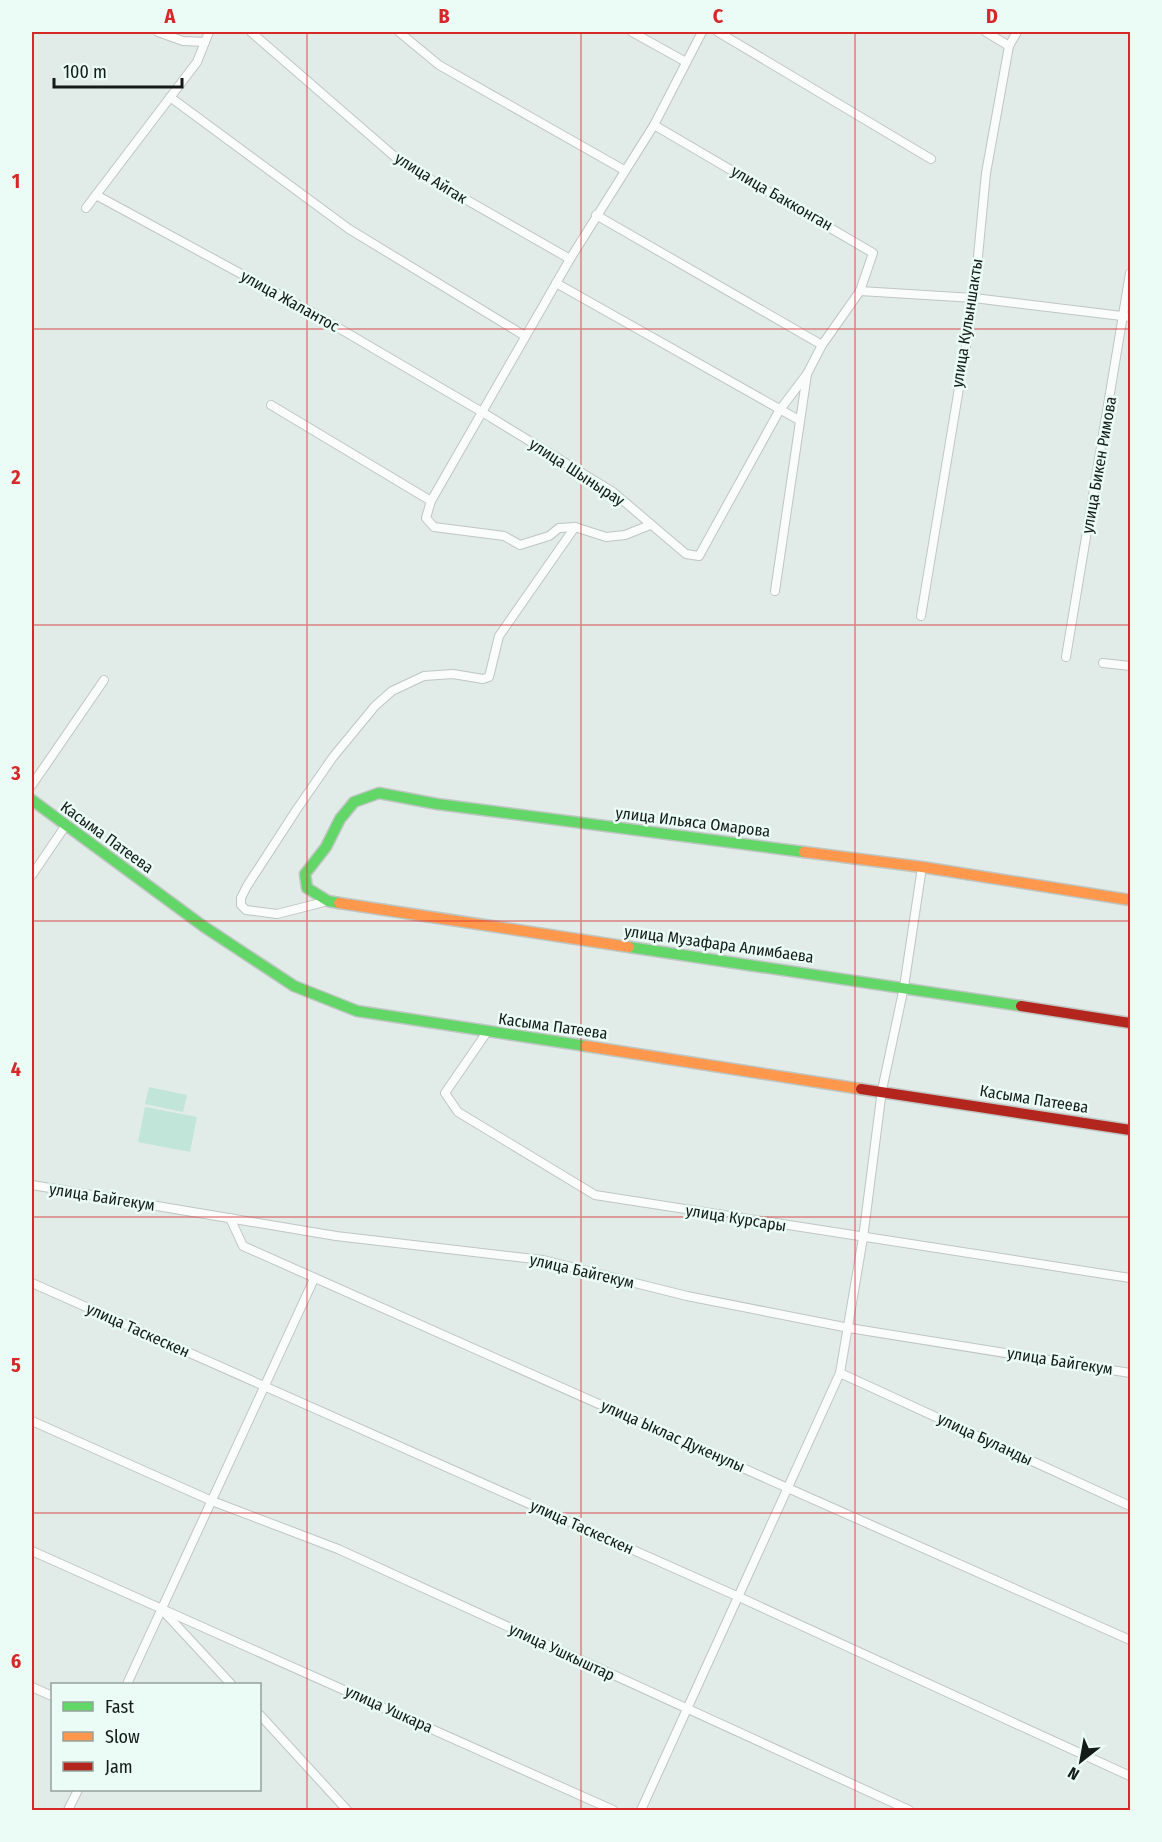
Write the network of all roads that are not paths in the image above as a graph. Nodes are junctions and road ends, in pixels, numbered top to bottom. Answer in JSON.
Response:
{"nodes":[{"id":1,"x":158,"y":32,"type":"edge"},
{"id":2,"x":209,"y":32,"type":"edge"},
{"id":3,"x":251,"y":32,"type":"edge"},
{"id":4,"x":399,"y":32,"type":"edge"},
{"id":5,"x":632,"y":32,"type":"edge"},
{"id":6,"x":702,"y":32,"type":"edge"},
{"id":7,"x":718,"y":32,"type":"edge"},
{"id":8,"x":986,"y":32,"type":"edge"},
{"id":9,"x":1017,"y":32,"type":"edge"},
{"id":10,"x":205,"y":42,"type":"junction"},
{"id":11,"x":1009,"y":46,"type":"junction"},
{"id":12,"x":686,"y":62,"type":"junction"},
{"id":13,"x":170,"y":97,"type":"junction"},
{"id":14,"x":654,"y":125,"type":"junction"},
{"id":15,"x":931,"y":159,"type":"dead end"},
{"id":16,"x":624,"y":170,"type":"junction"},
{"id":17,"x":96,"y":195,"type":"junction"},
{"id":18,"x":86,"y":208,"type":"dead end"},
{"id":19,"x":596,"y":215,"type":"junction"},
{"id":20,"x":570,"y":259,"type":"junction"},
{"id":21,"x":1131,"y":273,"type":"edge"},
{"id":22,"x":556,"y":283,"type":"junction"},
{"id":23,"x":860,"y":291,"type":"junction"},
{"id":24,"x":974,"y":298,"type":"junction"},
{"id":25,"x":1127,"y":316,"type":"edge"},
{"id":26,"x":525,"y":336,"type":"junction"},
{"id":27,"x":822,"y":345,"type":"junction"},
{"id":28,"x":807,"y":374,"type":"junction"},
{"id":29,"x":271,"y":405,"type":"dead end"},
{"id":30,"x":779,"y":411,"type":"junction"},
{"id":31,"x":482,"y":412,"type":"junction"},
{"id":32,"x":800,"y":420,"type":"junction"},
{"id":33,"x":431,"y":501,"type":"junction"},
{"id":34,"x":650,"y":525,"type":"junction"},
{"id":35,"x":575,"y":527,"type":"junction"},
{"id":36,"x":775,"y":591,"type":"dead end"},
{"id":37,"x":921,"y":616,"type":"dead end"},
{"id":38,"x":1066,"y":657,"type":"dead end"},
{"id":39,"x":1103,"y":663,"type":"dead end"},
{"id":40,"x":1131,"y":666,"type":"edge"},
{"id":41,"x":104,"y":680,"type":"dead end"},
{"id":42,"x":32,"y":785,"type":"edge"},
{"id":43,"x":32,"y":800,"type":"edge"},
{"id":44,"x":66,"y":825,"type":"junction"},
{"id":45,"x":922,"y":867,"type":"junction"},
{"id":46,"x":32,"y":874,"type":"edge"},
{"id":47,"x":307,"y":888,"type":"joint"},
{"id":48,"x":1131,"y":900,"type":"edge"},
{"id":49,"x":328,"y":901,"type":"junction"},
{"id":50,"x":904,"y":987,"type":"junction"},
{"id":51,"x":1131,"y":1023,"type":"edge"},
{"id":52,"x":486,"y":1032,"type":"junction"},
{"id":53,"x":882,"y":1089,"type":"junction"},
{"id":54,"x":1131,"y":1130,"type":"edge"},
{"id":55,"x":32,"y":1185,"type":"edge"},
{"id":56,"x":230,"y":1218,"type":"junction"},
{"id":57,"x":863,"y":1238,"type":"junction"},
{"id":58,"x":1131,"y":1278,"type":"edge"},
{"id":59,"x":314,"y":1279,"type":"junction"},
{"id":60,"x":32,"y":1283,"type":"edge"},
{"id":61,"x":849,"y":1328,"type":"junction"},
{"id":62,"x":840,"y":1372,"type":"junction"},
{"id":63,"x":1131,"y":1373,"type":"edge"},
{"id":64,"x":265,"y":1387,"type":"junction"},
{"id":65,"x":32,"y":1421,"type":"edge"},
{"id":66,"x":789,"y":1487,"type":"junction"},
{"id":67,"x":212,"y":1501,"type":"junction"},
{"id":68,"x":1131,"y":1506,"type":"edge"},
{"id":69,"x":32,"y":1551,"type":"edge"},
{"id":70,"x":739,"y":1597,"type":"junction"},
{"id":71,"x":163,"y":1611,"type":"junction"},
{"id":72,"x":1131,"y":1640,"type":"edge"},
{"id":73,"x":127,"y":1683,"type":"edge"},
{"id":74,"x":230,"y":1683,"type":"edge"},
{"id":75,"x":32,"y":1687,"type":"edge"},
{"id":76,"x":51,"y":1696,"type":"edge"},
{"id":77,"x":687,"y":1709,"type":"junction"},
{"id":78,"x":261,"y":1717,"type":"edge"},
{"id":79,"x":1131,"y":1776,"type":"edge"},
{"id":80,"x":78,"y":1791,"type":"edge"},
{"id":81,"x":68,"y":1810,"type":"edge"},
{"id":82,"x":347,"y":1810,"type":"edge"},
{"id":83,"x":613,"y":1810,"type":"edge"},
{"id":84,"x":641,"y":1810,"type":"edge"},
{"id":85,"x":909,"y":1810,"type":"edge"}],
"edges":[{"from":1,"to":10,"type":"street"},
{"from":2,"to":10,"type":"street"},
{"from":3,"to":20,"type":"street","name":"улица Айгак"},
{"from":4,"to":16,"type":"street"},
{"from":5,"to":12,"type":"street"},
{"from":6,"to":12,"type":"street"},
{"from":7,"to":15,"type":"street"},
{"from":8,"to":11,"type":"street"},
{"from":9,"to":11,"type":"street","name":"улица Кулыншакты"},
{"from":10,"to":13,"type":"street"},
{"from":11,"to":24,"type":"street","name":"улица Кулыншакты"},
{"from":12,"to":14,"type":"street"},
{"from":13,"to":17,"type":"street"},
{"from":13,"to":26,"type":"street"},
{"from":14,"to":16,"type":"street"},
{"from":14,"to":23,"type":"street","name":"улица Бакконган"},
{"from":16,"to":19,"type":"street"},
{"from":17,"to":18,"type":"street"},
{"from":17,"to":31,"type":"street","name":"улица Жалантос"},
{"from":19,"to":20,"type":"street"},
{"from":19,"to":27,"type":"street"},
{"from":20,"to":22,"type":"street"},
{"from":21,"to":25,"type":"street","name":"улица Бикен Римова"},
{"from":22,"to":26,"type":"street"},
{"from":22,"to":30,"type":"street"},
{"from":23,"to":24,"type":"street"},
{"from":23,"to":27,"type":"street"},
{"from":24,"to":25,"type":"street"},
{"from":24,"to":37,"type":"street","name":"улица Кулыншакты"},
{"from":25,"to":38,"type":"street","name":"улица Бикен Римова"},
{"from":26,"to":31,"type":"street"},
{"from":27,"to":28,"type":"street"},
{"from":28,"to":30,"type":"street"},
{"from":28,"to":32,"type":"street"},
{"from":29,"to":33,"type":"street"},
{"from":30,"to":32,"type":"street"},
{"from":30,"to":34,"type":"street","name":"улица Шынырау"},
{"from":31,"to":33,"type":"street"},
{"from":31,"to":34,"type":"street","name":"улица Шынырау"},
{"from":32,"to":36,"type":"street"},
{"from":33,"to":35,"type":"street"},
{"from":34,"to":35,"type":"street"},
{"from":35,"to":49,"type":"street"},
{"from":39,"to":40,"type":"street"},
{"from":41,"to":42,"type":"street"},
{"from":43,"to":44,"type":"street","name":"Касыма Патеева"},
{"from":44,"to":46,"type":"street"},
{"from":44,"to":52,"type":"street","name":"Касыма Патеева"},
{"from":45,"to":47,"type":"street","name":"улица Ильяса Омарова"},
{"from":45,"to":48,"type":"street","name":"улица Ильяса Омарова"},
{"from":45,"to":50,"type":"street"},
{"from":47,"to":49,"type":"street","name":"улица Музафара Алимбаева"},
{"from":49,"to":50,"type":"street","name":"улица Музафара Алимбаева"},
{"from":50,"to":51,"type":"street","name":"улица Музафара Алимбаева"},
{"from":50,"to":53,"type":"street"},
{"from":52,"to":53,"type":"street","name":"Касыма Патеева"},
{"from":52,"to":57,"type":"street","name":"улица Курсары"},
{"from":53,"to":54,"type":"street","name":"Касыма Патеева"},
{"from":53,"to":57,"type":"street"},
{"from":55,"to":56,"type":"street","name":"улица Байгекум"},
{"from":56,"to":59,"type":"street","name":"улица Ыклас Дукенулы"},
{"from":56,"to":61,"type":"street","name":"улица Байгекум"},
{"from":57,"to":58,"type":"street","name":"улица Курсары"},
{"from":57,"to":61,"type":"street"},
{"from":59,"to":64,"type":"street"},
{"from":59,"to":66,"type":"street","name":"улица Ыклас Дукенулы"},
{"from":60,"to":64,"type":"street","name":"улица Таскескен"},
{"from":61,"to":62,"type":"street"},
{"from":61,"to":63,"type":"street","name":"улица Байгекум"},
{"from":62,"to":66,"type":"street"},
{"from":62,"to":68,"type":"street","name":"улица Буланды"},
{"from":64,"to":67,"type":"street"},
{"from":64,"to":70,"type":"street","name":"улица Таскескен"},
{"from":65,"to":67,"type":"street","name":"улица Ушкыштар"},
{"from":66,"to":70,"type":"street"},
{"from":66,"to":72,"type":"street","name":"улица Ыклас Дукенулы"},
{"from":67,"to":71,"type":"street"},
{"from":67,"to":77,"type":"street","name":"улица Ушкыштар"},
{"from":69,"to":71,"type":"street","name":"улица Ушкара"},
{"from":70,"to":77,"type":"street"},
{"from":70,"to":79,"type":"street","name":"улица Таскескен"},
{"from":71,"to":73,"type":"street"},
{"from":71,"to":74,"type":"street"},
{"from":71,"to":83,"type":"street","name":"улица Ушкара"},
{"from":75,"to":76,"type":"street"},
{"from":77,"to":84,"type":"street"},
{"from":77,"to":85,"type":"street","name":"улица Ушкыштар"},
{"from":78,"to":82,"type":"street"},
{"from":80,"to":81,"type":"street"}]}
